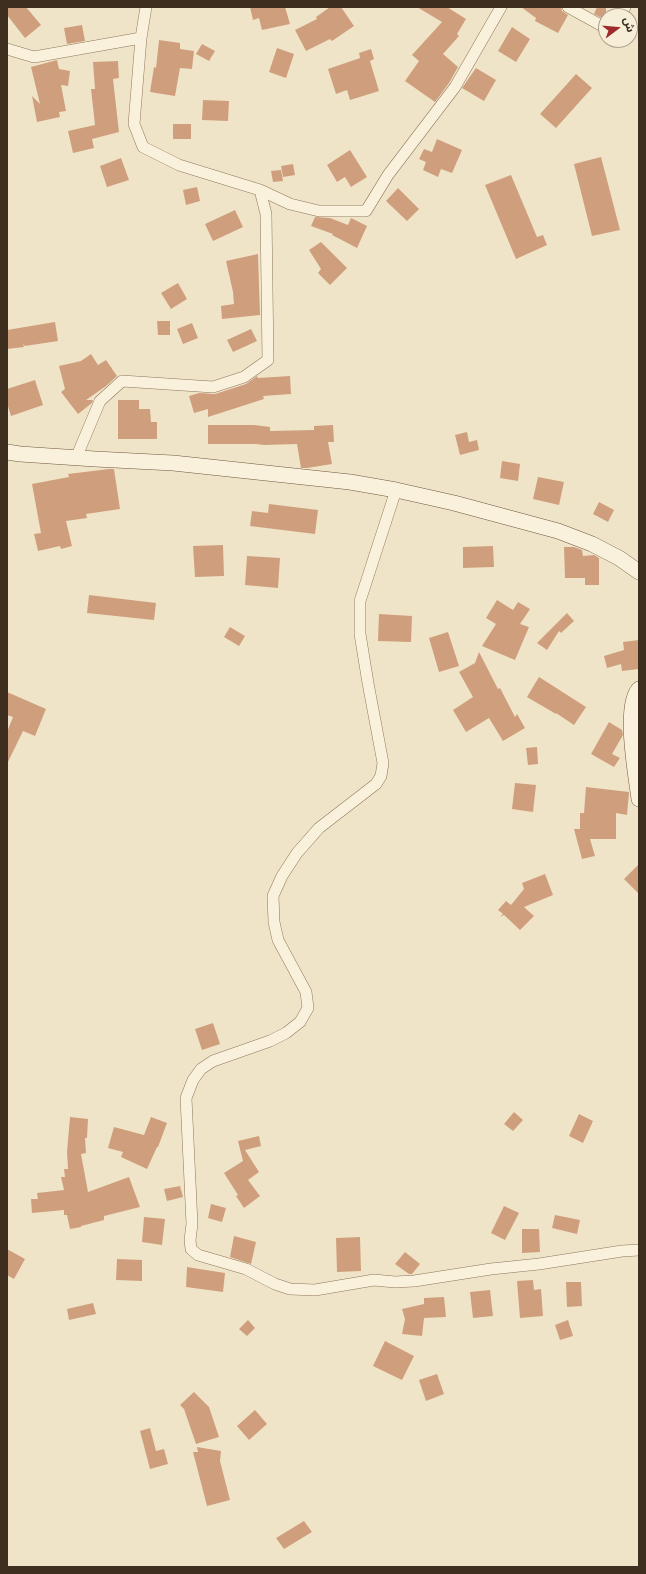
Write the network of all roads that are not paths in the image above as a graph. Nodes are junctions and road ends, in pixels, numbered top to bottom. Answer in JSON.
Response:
{"nodes":[{"id":1,"x":146,"y":7,"type":"edge"},
{"id":2,"x":501,"y":7,"type":"edge"},
{"id":3,"x":568,"y":7,"type":"edge"},
{"id":4,"x":598,"y":24,"type":"edge"},
{"id":5,"x":141,"y":38,"type":"junction"},
{"id":6,"x":7,"y":49,"type":"edge"},
{"id":7,"x":260,"y":190,"type":"junction"},
{"id":8,"x":7,"y":452,"type":"edge"},
{"id":9,"x":76,"y":458,"type":"junction"},
{"id":10,"x":396,"y":490,"type":"junction"},
{"id":11,"x":639,"y":572,"type":"edge"},
{"id":12,"x":639,"y":689,"type":"edge"},
{"id":13,"x":639,"y":798,"type":"edge"},
{"id":14,"x":639,"y":1250,"type":"edge"}],
"edges":[{"from":1,"to":5,"type":"street"},
{"from":2,"to":7,"type":"street"},
{"from":3,"to":4,"type":"street"},
{"from":5,"to":6,"type":"street"},
{"from":5,"to":7,"type":"street"},
{"from":7,"to":9,"type":"street"},
{"from":8,"to":9,"type":"street"},
{"from":9,"to":10,"type":"street"},
{"from":10,"to":11,"type":"street"},
{"from":10,"to":14,"type":"street"},
{"from":12,"to":13,"type":"street"}]}
